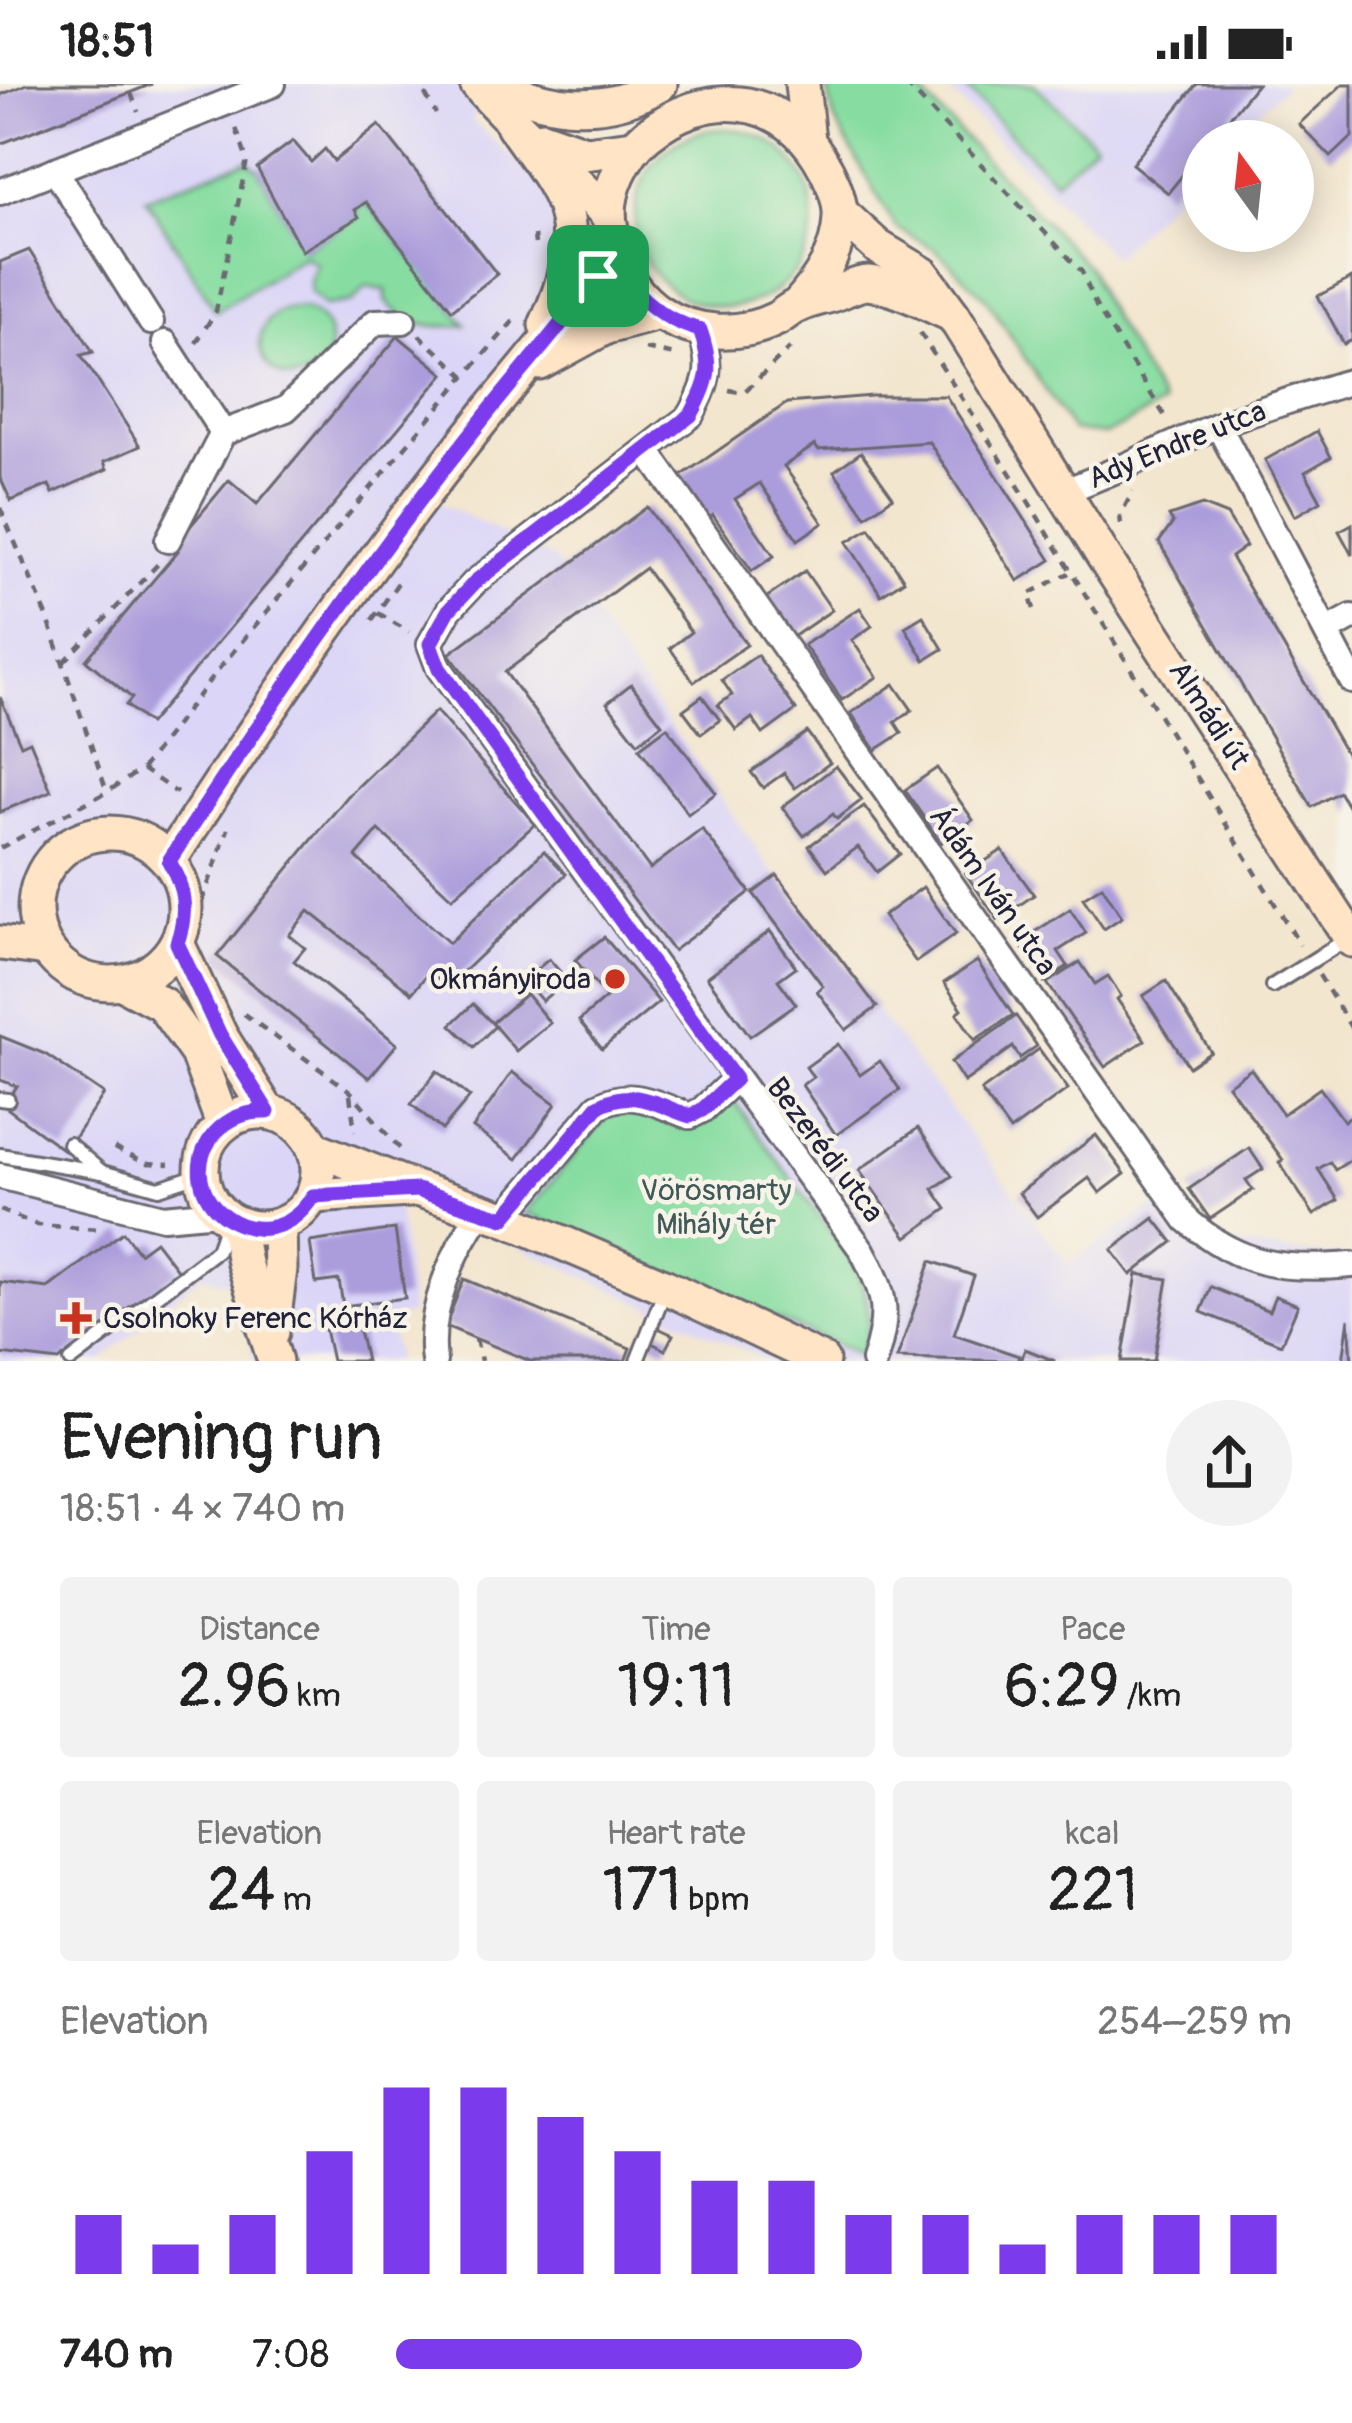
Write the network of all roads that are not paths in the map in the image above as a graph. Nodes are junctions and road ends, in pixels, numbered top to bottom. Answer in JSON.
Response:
{"nodes":[{"id":1,"x":273,"y":84,"type":"edge"},
{"id":2,"x":477,"y":84,"type":"edge"},
{"id":3,"x":494,"y":84,"type":"edge"},
{"id":4,"x":661,"y":84,"type":"edge"},
{"id":5,"x":802,"y":84,"type":"edge"},
{"id":6,"x":735,"y":93,"type":"edge"},
{"id":7,"x":513,"y":125,"type":"junction"},
{"id":8,"x":808,"y":140,"type":"junction"},
{"id":9,"x":633,"y":147,"type":"junction"},
{"id":10,"x":56,"y":170,"type":"junction"},
{"id":11,"x":0,"y":192,"type":"edge"},
{"id":12,"x":841,"y":213,"type":"junction"},
{"id":13,"x":608,"y":216,"type":"junction"},
{"id":14,"x":614,"y":250,"type":"junction"},
{"id":15,"x":659,"y":313,"type":"junction"},
{"id":16,"x":953,"y":315,"type":"junction"},
{"id":17,"x":403,"y":321,"type":"road end"},
{"id":18,"x":802,"y":321,"type":"junction"},
{"id":19,"x":705,"y":344,"type":"junction"},
{"id":20,"x":523,"y":373,"type":"junction"},
{"id":21,"x":1352,"y":381,"type":"edge"},
{"id":22,"x":1218,"y":425,"type":"junction"},
{"id":23,"x":223,"y":433,"type":"junction"},
{"id":24,"x":647,"y":451,"type":"junction"},
{"id":25,"x":1064,"y":491,"type":"junction"},
{"id":26,"x":168,"y":540,"type":"road end"},
{"id":27,"x":1352,"y":617,"type":"edge"},
{"id":28,"x":1327,"y":631,"type":"junction"},
{"id":29,"x":1352,"y":681,"type":"edge"},
{"id":30,"x":158,"y":851,"type":"junction"},
{"id":31,"x":33,"y":906,"type":"junction"},
{"id":32,"x":0,"y":920,"type":"edge"},
{"id":33,"x":187,"y":937,"type":"junction"},
{"id":34,"x":1351,"y":939,"type":"edge"},
{"id":35,"x":0,"y":943,"type":"edge"},
{"id":36,"x":46,"y":950,"type":"junction"},
{"id":37,"x":122,"y":983,"type":"junction"},
{"id":38,"x":1272,"y":986,"type":"dead end"},
{"id":39,"x":735,"y":1079,"type":"junction"},
{"id":40,"x":268,"y":1112,"type":"junction"},
{"id":41,"x":223,"y":1124,"type":"junction"},
{"id":42,"x":69,"y":1144,"type":"dead end"},
{"id":43,"x":314,"y":1148,"type":"junction"},
{"id":44,"x":0,"y":1155,"type":"edge"},
{"id":45,"x":103,"y":1172,"type":"junction"},
{"id":46,"x":201,"y":1174,"type":"junction"},
{"id":47,"x":0,"y":1176,"type":"edge"},
{"id":48,"x":417,"y":1190,"type":"junction"},
{"id":49,"x":313,"y":1196,"type":"junction"},
{"id":50,"x":493,"y":1214,"type":"junction"},
{"id":51,"x":228,"y":1219,"type":"junction"},
{"id":52,"x":278,"y":1226,"type":"junction"},
{"id":53,"x":1352,"y":1265,"type":"edge"},
{"id":54,"x":666,"y":1287,"type":"junction"},
{"id":55,"x":273,"y":1350,"type":"edge"},
{"id":56,"x":71,"y":1361,"type":"edge"},
{"id":57,"x":434,"y":1361,"type":"edge"},
{"id":58,"x":637,"y":1361,"type":"edge"},
{"id":59,"x":822,"y":1361,"type":"edge"},
{"id":60,"x":874,"y":1361,"type":"edge"}],
"edges":[{"from":1,"to":10,"type":"street"},
{"from":2,"to":7,"type":"street"},
{"from":3,"to":4,"type":"street"},
{"from":5,"to":8,"type":"street"},
{"from":6,"to":8,"type":"street"},
{"from":6,"to":9,"type":"street"},
{"from":7,"to":9,"type":"street"},
{"from":7,"to":13,"type":"street"},
{"from":7,"to":20,"type":"street"},
{"from":8,"to":12,"type":"street"},
{"from":9,"to":13,"type":"street"},
{"from":10,"to":11,"type":"street"},
{"from":10,"to":23,"type":"street"},
{"from":12,"to":16,"type":"street","name":"Ady Endre utca"},
{"from":12,"to":18,"type":"street"},
{"from":13,"to":14,"type":"street"},
{"from":14,"to":15,"type":"street"},
{"from":14,"to":20,"type":"street"},
{"from":15,"to":19,"type":"street"},
{"from":15,"to":20,"type":"street"},
{"from":16,"to":18,"type":"street"},
{"from":16,"to":25,"type":"street","name":"Ady Endre utca"},
{"from":17,"to":23,"type":"street"},
{"from":18,"to":19,"type":"street"},
{"from":19,"to":24,"type":"street"},
{"from":20,"to":30,"type":"street"},
{"from":21,"to":22,"type":"street","name":"Ady Endre utca"},
{"from":22,"to":25,"type":"street","name":"Ady Endre utca"},
{"from":22,"to":28,"type":"street"},
{"from":23,"to":26,"type":"street"},
{"from":24,"to":39,"type":"street","name":"Bezerédi utca"},
{"from":24,"to":53,"type":"street","name":"Ádám Iván utca"},
{"from":25,"to":34,"type":"street","name":"Almádi út"},
{"from":27,"to":28,"type":"street"},
{"from":28,"to":29,"type":"street"},
{"from":30,"to":31,"type":"street"},
{"from":30,"to":33,"type":"street"},
{"from":31,"to":32,"type":"street"},
{"from":31,"to":36,"type":"street"},
{"from":33,"to":37,"type":"street"},
{"from":33,"to":40,"type":"street"},
{"from":34,"to":38,"type":"lane"},
{"from":35,"to":36,"type":"street"},
{"from":36,"to":37,"type":"street"},
{"from":37,"to":41,"type":"street"},
{"from":39,"to":50,"type":"street"},
{"from":39,"to":60,"type":"street","name":"Bezerédi utca"},
{"from":40,"to":41,"type":"street"},
{"from":40,"to":43,"type":"street"},
{"from":41,"to":46,"type":"street"},
{"from":42,"to":45,"type":"lane"},
{"from":43,"to":48,"type":"street"},
{"from":43,"to":49,"type":"street"},
{"from":44,"to":45,"type":"lane"},
{"from":45,"to":46,"type":"lane"},
{"from":46,"to":51,"type":"street"},
{"from":47,"to":51,"type":"street"},
{"from":48,"to":49,"type":"street"},
{"from":48,"to":50,"type":"street"},
{"from":49,"to":52,"type":"street"},
{"from":50,"to":54,"type":"street"},
{"from":50,"to":57,"type":"street"},
{"from":51,"to":52,"type":"street"},
{"from":51,"to":55,"type":"street"},
{"from":51,"to":56,"type":"lane"},
{"from":52,"to":55,"type":"street"},
{"from":54,"to":58,"type":"lane"},
{"from":54,"to":59,"type":"street"}]}
